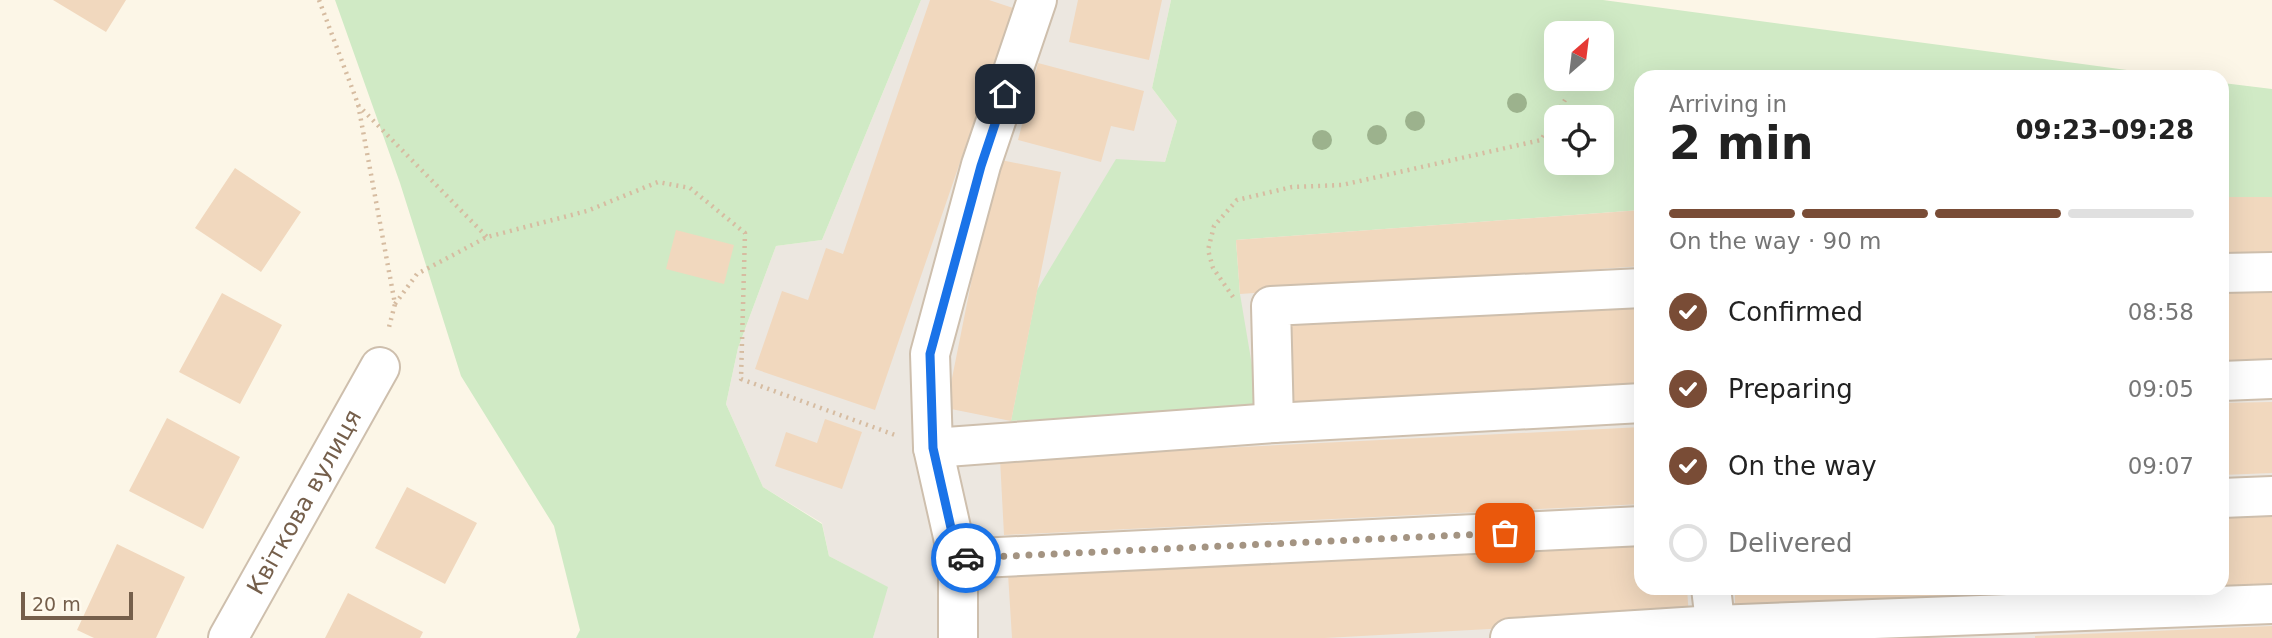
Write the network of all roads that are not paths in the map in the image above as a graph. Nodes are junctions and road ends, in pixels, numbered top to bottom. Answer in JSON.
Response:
{"nodes":[{"id":1,"x":1037,"y":0,"type":"edge"},
{"id":2,"x":2272,"y":272,"type":"edge"},
{"id":3,"x":2229,"y":273,"type":"edge"},
{"id":4,"x":1634,"y":288,"type":"edge"},
{"id":5,"x":380,"y":367,"type":"road end"},
{"id":6,"x":2272,"y":379,"type":"edge"},
{"id":7,"x":2229,"y":381,"type":"edge"},
{"id":8,"x":1634,"y":403,"type":"edge"},
{"id":9,"x":1274,"y":423,"type":"junction"},
{"id":10,"x":933,"y":448,"type":"junction"},
{"id":11,"x":2272,"y":496,"type":"edge"},
{"id":12,"x":2229,"y":498,"type":"edge"},
{"id":13,"x":1634,"y":526,"type":"edge"},
{"id":14,"x":958,"y":559,"type":"junction"},
{"id":15,"x":2272,"y":604,"type":"edge"},
{"id":16,"x":1714,"y":617,"type":"edge"},
{"id":17,"x":228,"y":638,"type":"edge"},
{"id":18,"x":958,"y":638,"type":"edge"},
{"id":19,"x":1510,"y":638,"type":"edge"}],
"edges":[{"from":1,"to":10,"type":"street"},
{"from":2,"to":3,"type":"street"},
{"from":4,"to":9,"type":"street"},
{"from":5,"to":17,"type":"street","name":"Квіткова вулиця"},
{"from":6,"to":7,"type":"street"},
{"from":8,"to":9,"type":"street"},
{"from":9,"to":10,"type":"street"},
{"from":10,"to":14,"type":"street"},
{"from":11,"to":12,"type":"street"},
{"from":13,"to":14,"type":"street"},
{"from":14,"to":18,"type":"street"},
{"from":15,"to":16,"type":"street"},
{"from":16,"to":19,"type":"street"}]}
